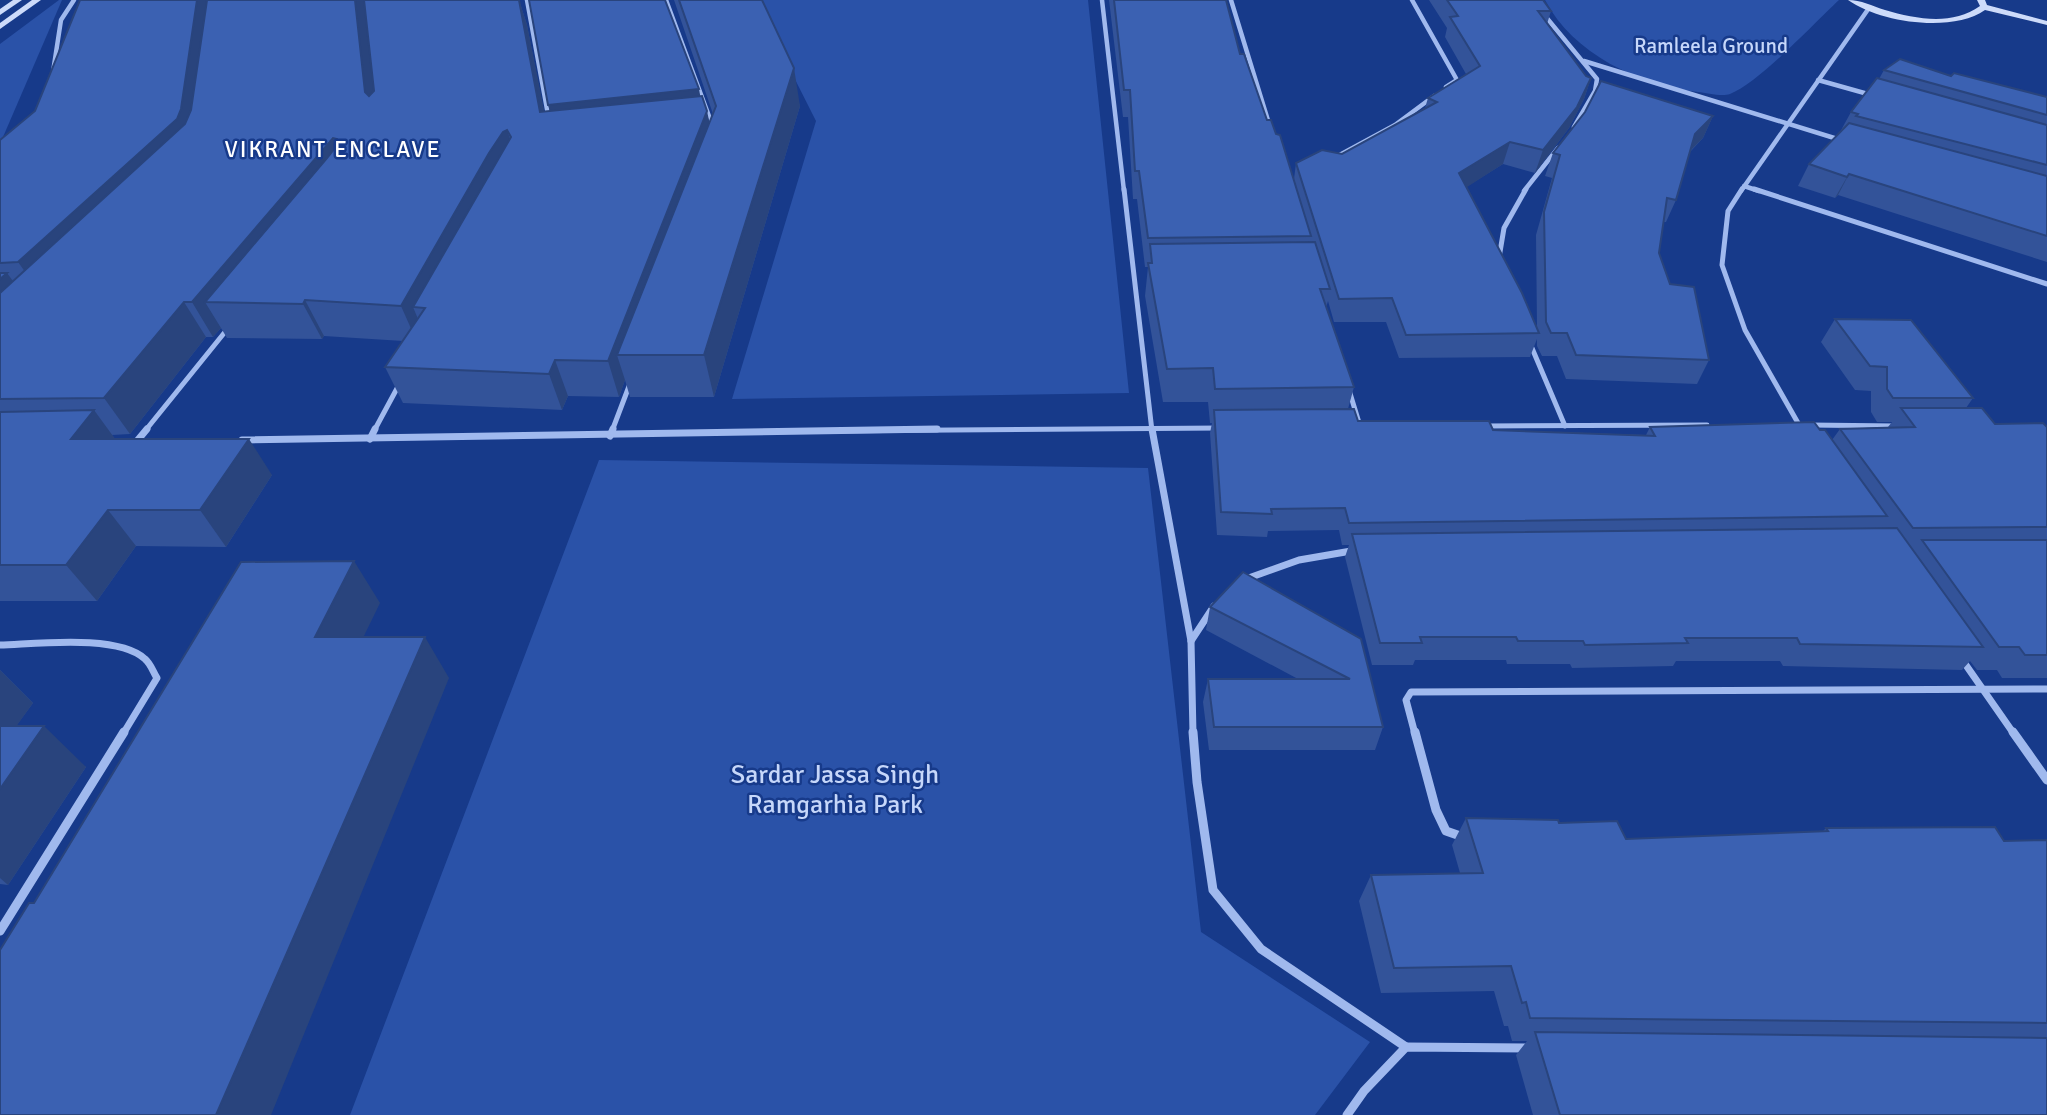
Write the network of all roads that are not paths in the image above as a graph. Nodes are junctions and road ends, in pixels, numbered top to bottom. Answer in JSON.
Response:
{"nodes":[{"id":1,"x":18,"y":0,"type":"edge"},
{"id":2,"x":37,"y":0,"type":"edge"},
{"id":3,"x":74,"y":0,"type":"edge"},
{"id":4,"x":527,"y":0,"type":"edge"},
{"id":5,"x":1102,"y":0,"type":"edge"},
{"id":6,"x":1231,"y":0,"type":"edge"},
{"id":7,"x":1412,"y":0,"type":"edge"},
{"id":8,"x":1532,"y":0,"type":"edge"},
{"id":9,"x":1852,"y":0,"type":"edge"},
{"id":10,"x":667,"y":3,"type":"edge"},
{"id":11,"x":1983,"y":4,"type":"edge"},
{"id":12,"x":655,"y":7,"type":"edge"},
{"id":13,"x":1869,"y":8,"type":"junction"},
{"id":14,"x":0,"y":13,"type":"edge"},
{"id":15,"x":545,"y":21,"type":"edge"},
{"id":16,"x":531,"y":23,"type":"junction"},
{"id":17,"x":2047,"y":23,"type":"edge"},
{"id":18,"x":0,"y":27,"type":"edge"},
{"id":19,"x":1581,"y":60,"type":"junction"},
{"id":20,"x":53,"y":73,"type":"edge"},
{"id":21,"x":1818,"y":80,"type":"junction"},
{"id":22,"x":1888,"y":100,"type":"edge"},
{"id":23,"x":712,"y":124,"type":"junction"},
{"id":24,"x":1785,"y":125,"type":"junction"},
{"id":25,"x":699,"y":126,"type":"edge"},
{"id":26,"x":551,"y":128,"type":"edge"},
{"id":27,"x":1572,"y":130,"type":"edge"},
{"id":28,"x":1272,"y":132,"type":"edge"},
{"id":29,"x":715,"y":134,"type":"edge"},
{"id":30,"x":1564,"y":141,"type":"edge"},
{"id":31,"x":1850,"y":143,"type":"edge"},
{"id":32,"x":1323,"y":163,"type":"edge"},
{"id":33,"x":1744,"y":186,"type":"junction"},
{"id":34,"x":1501,"y":267,"type":"edge"},
{"id":35,"x":1134,"y":272,"type":"junction"},
{"id":36,"x":1148,"y":272,"type":"edge"},
{"id":37,"x":2047,"y":284,"type":"edge"},
{"id":38,"x":237,"y":317,"type":"edge"},
{"id":39,"x":1529,"y":340,"type":"edge"},
{"id":40,"x":408,"y":369,"type":"edge"},
{"id":41,"x":632,"y":377,"type":"edge"},
{"id":42,"x":1349,"y":387,"type":"edge"},
{"id":43,"x":1716,"y":425,"type":"edge"},
{"id":44,"x":1784,"y":425,"type":"edge"},
{"id":45,"x":1798,"y":425,"type":"junction"},
{"id":46,"x":1346,"y":426,"type":"edge"},
{"id":47,"x":1360,"y":426,"type":"junction"},
{"id":48,"x":1374,"y":426,"type":"edge"},
{"id":49,"x":1469,"y":426,"type":"edge"},
{"id":50,"x":1564,"y":426,"type":"junction"},
{"id":51,"x":1909,"y":426,"type":"edge"},
{"id":52,"x":1236,"y":428,"type":"edge"},
{"id":53,"x":1152,"y":429,"type":"junction"},
{"id":54,"x":610,"y":436,"type":"junction"},
{"id":55,"x":1806,"y":436,"type":"edge"},
{"id":56,"x":370,"y":439,"type":"junction"},
{"id":57,"x":233,"y":440,"type":"edge"},
{"id":58,"x":124,"y":441,"type":"edge"},
{"id":59,"x":137,"y":441,"type":"junction"},
{"id":60,"x":151,"y":441,"type":"edge"},
{"id":61,"x":1365,"y":550,"type":"edge"},
{"id":62,"x":1234,"y":588,"type":"edge"},
{"id":63,"x":1225,"y":596,"type":"edge"},
{"id":64,"x":1191,"y":641,"type":"junction"},
{"id":65,"x":0,"y":645,"type":"edge"},
{"id":66,"x":1953,"y":646,"type":"edge"},
{"id":67,"x":2047,"y":689,"type":"edge"},
{"id":68,"x":1984,"y":690,"type":"junction"},
{"id":69,"x":2047,"y":780,"type":"edge"},
{"id":70,"x":1482,"y":839,"type":"edge"},
{"id":71,"x":0,"y":930,"type":"edge"},
{"id":72,"x":1406,"y":1047,"type":"junction"},
{"id":73,"x":1545,"y":1048,"type":"edge"},
{"id":74,"x":1348,"y":1115,"type":"edge"}],
"edges":[{"from":1,"to":14,"type":"street"},
{"from":2,"to":18,"type":"street"},
{"from":3,"to":20,"type":"street"},
{"from":4,"to":16,"type":"street"},
{"from":5,"to":35,"type":"street"},
{"from":6,"to":28,"type":"street"},
{"from":7,"to":32,"type":"street"},
{"from":8,"to":19,"type":"street"},
{"from":9,"to":13,"type":"street"},
{"from":10,"to":12,"type":"street"},
{"from":10,"to":23,"type":"street"},
{"from":11,"to":13,"type":"street"},
{"from":11,"to":17,"type":"street"},
{"from":13,"to":21,"type":"street"},
{"from":15,"to":16,"type":"street"},
{"from":16,"to":26,"type":"street"},
{"from":19,"to":24,"type":"street"},
{"from":19,"to":27,"type":"street"},
{"from":21,"to":22,"type":"street"},
{"from":21,"to":24,"type":"street"},
{"from":23,"to":25,"type":"street"},
{"from":23,"to":29,"type":"street"},
{"from":24,"to":31,"type":"street"},
{"from":24,"to":33,"type":"street"},
{"from":30,"to":34,"type":"street"},
{"from":33,"to":37,"type":"street"},
{"from":33,"to":45,"type":"street"},
{"from":35,"to":36,"type":"street"},
{"from":35,"to":53,"type":"street"},
{"from":38,"to":59,"type":"street"},
{"from":39,"to":50,"type":"street"},
{"from":40,"to":56,"type":"street"},
{"from":41,"to":54,"type":"street"},
{"from":42,"to":47,"type":"street"},
{"from":43,"to":50,"type":"street"},
{"from":44,"to":45,"type":"street"},
{"from":45,"to":51,"type":"street"},
{"from":45,"to":55,"type":"street"},
{"from":46,"to":47,"type":"street"},
{"from":47,"to":48,"type":"street"},
{"from":49,"to":50,"type":"street"},
{"from":52,"to":53,"type":"street"},
{"from":53,"to":54,"type":"street"},
{"from":53,"to":64,"type":"street"},
{"from":54,"to":56,"type":"street"},
{"from":56,"to":57,"type":"street"},
{"from":58,"to":59,"type":"street"},
{"from":59,"to":60,"type":"street"},
{"from":61,"to":62,"type":"street"},
{"from":63,"to":64,"type":"street"},
{"from":64,"to":72,"type":"street"},
{"from":65,"to":71,"type":"street"},
{"from":66,"to":68,"type":"street"},
{"from":67,"to":68,"type":"street"},
{"from":68,"to":69,"type":"street"},
{"from":68,"to":70,"type":"street"},
{"from":72,"to":73,"type":"street"},
{"from":72,"to":74,"type":"street"}]}
